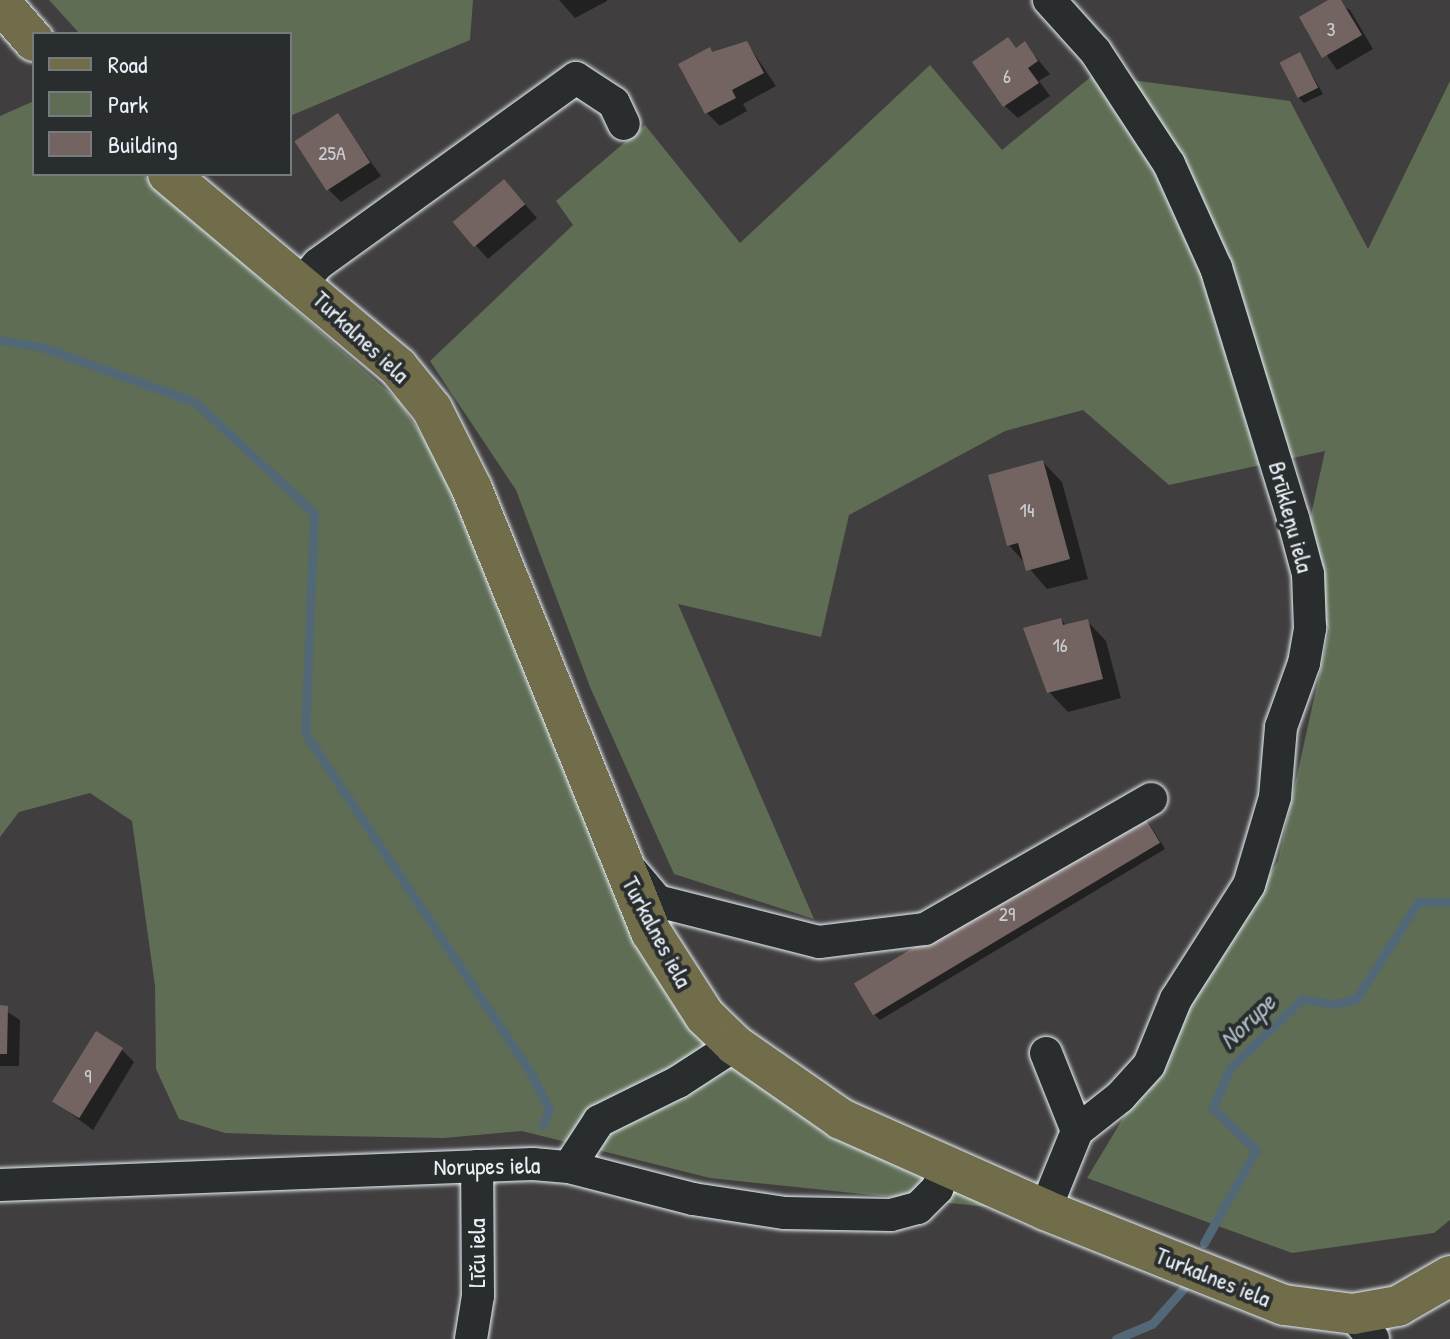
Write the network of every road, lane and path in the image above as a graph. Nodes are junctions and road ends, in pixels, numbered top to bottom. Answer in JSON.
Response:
{"nodes":[{"id":1,"x":1049,"y":0,"type":"edge"},
{"id":2,"x":0,"y":2,"type":"edge"},
{"id":3,"x":32,"y":39,"type":"edge"},
{"id":4,"x":624,"y":124,"type":"dead end"},
{"id":5,"x":170,"y":176,"type":"edge"},
{"id":6,"x":302,"y":282,"type":"junction"},
{"id":7,"x":1151,"y":799,"type":"dead end"},
{"id":8,"x":613,"y":847,"type":"junction"},
{"id":9,"x":735,"y":1045,"type":"junction"},
{"id":10,"x":1046,"y":1053,"type":"dead end"},
{"id":11,"x":1077,"y":1131,"type":"junction"},
{"id":12,"x":477,"y":1166,"type":"junction"},
{"id":13,"x":569,"y":1167,"type":"junction"},
{"id":14,"x":946,"y":1168,"type":"junction"},
{"id":15,"x":0,"y":1185,"type":"edge"},
{"id":16,"x":1045,"y":1210,"type":"junction"},
{"id":17,"x":1450,"y":1276,"type":"edge"},
{"id":18,"x":1361,"y":1331,"type":"edge"},
{"id":19,"x":471,"y":1339,"type":"edge"}],
"edges":[{"from":1,"to":11,"type":"street","name":"Brūkleņu iela"},
{"from":2,"to":3,"type":"main road"},
{"from":4,"to":6,"type":"street"},
{"from":5,"to":6,"type":"main road","name":"Turkalnes iela"},
{"from":6,"to":8,"type":"main road","name":"Turkalnes iela"},
{"from":7,"to":8,"type":"street"},
{"from":8,"to":9,"type":"main road","name":"Turkalnes iela"},
{"from":9,"to":13,"type":"street"},
{"from":9,"to":14,"type":"main road","name":"Turkalnes iela"},
{"from":10,"to":11,"type":"street"},
{"from":11,"to":16,"type":"street","name":"Brūkleņu iela"},
{"from":12,"to":13,"type":"street","name":"Norupes iela"},
{"from":12,"to":15,"type":"street","name":"Norupes iela"},
{"from":12,"to":19,"type":"street","name":"Līču iela"},
{"from":13,"to":14,"type":"street","name":"Norupes iela"},
{"from":14,"to":16,"type":"main road","name":"Turkalnes iela"},
{"from":16,"to":18,"type":"main road","name":"Turkalnes iela"},
{"from":17,"to":18,"type":"main road","name":"Turkalnes iela"}]}
